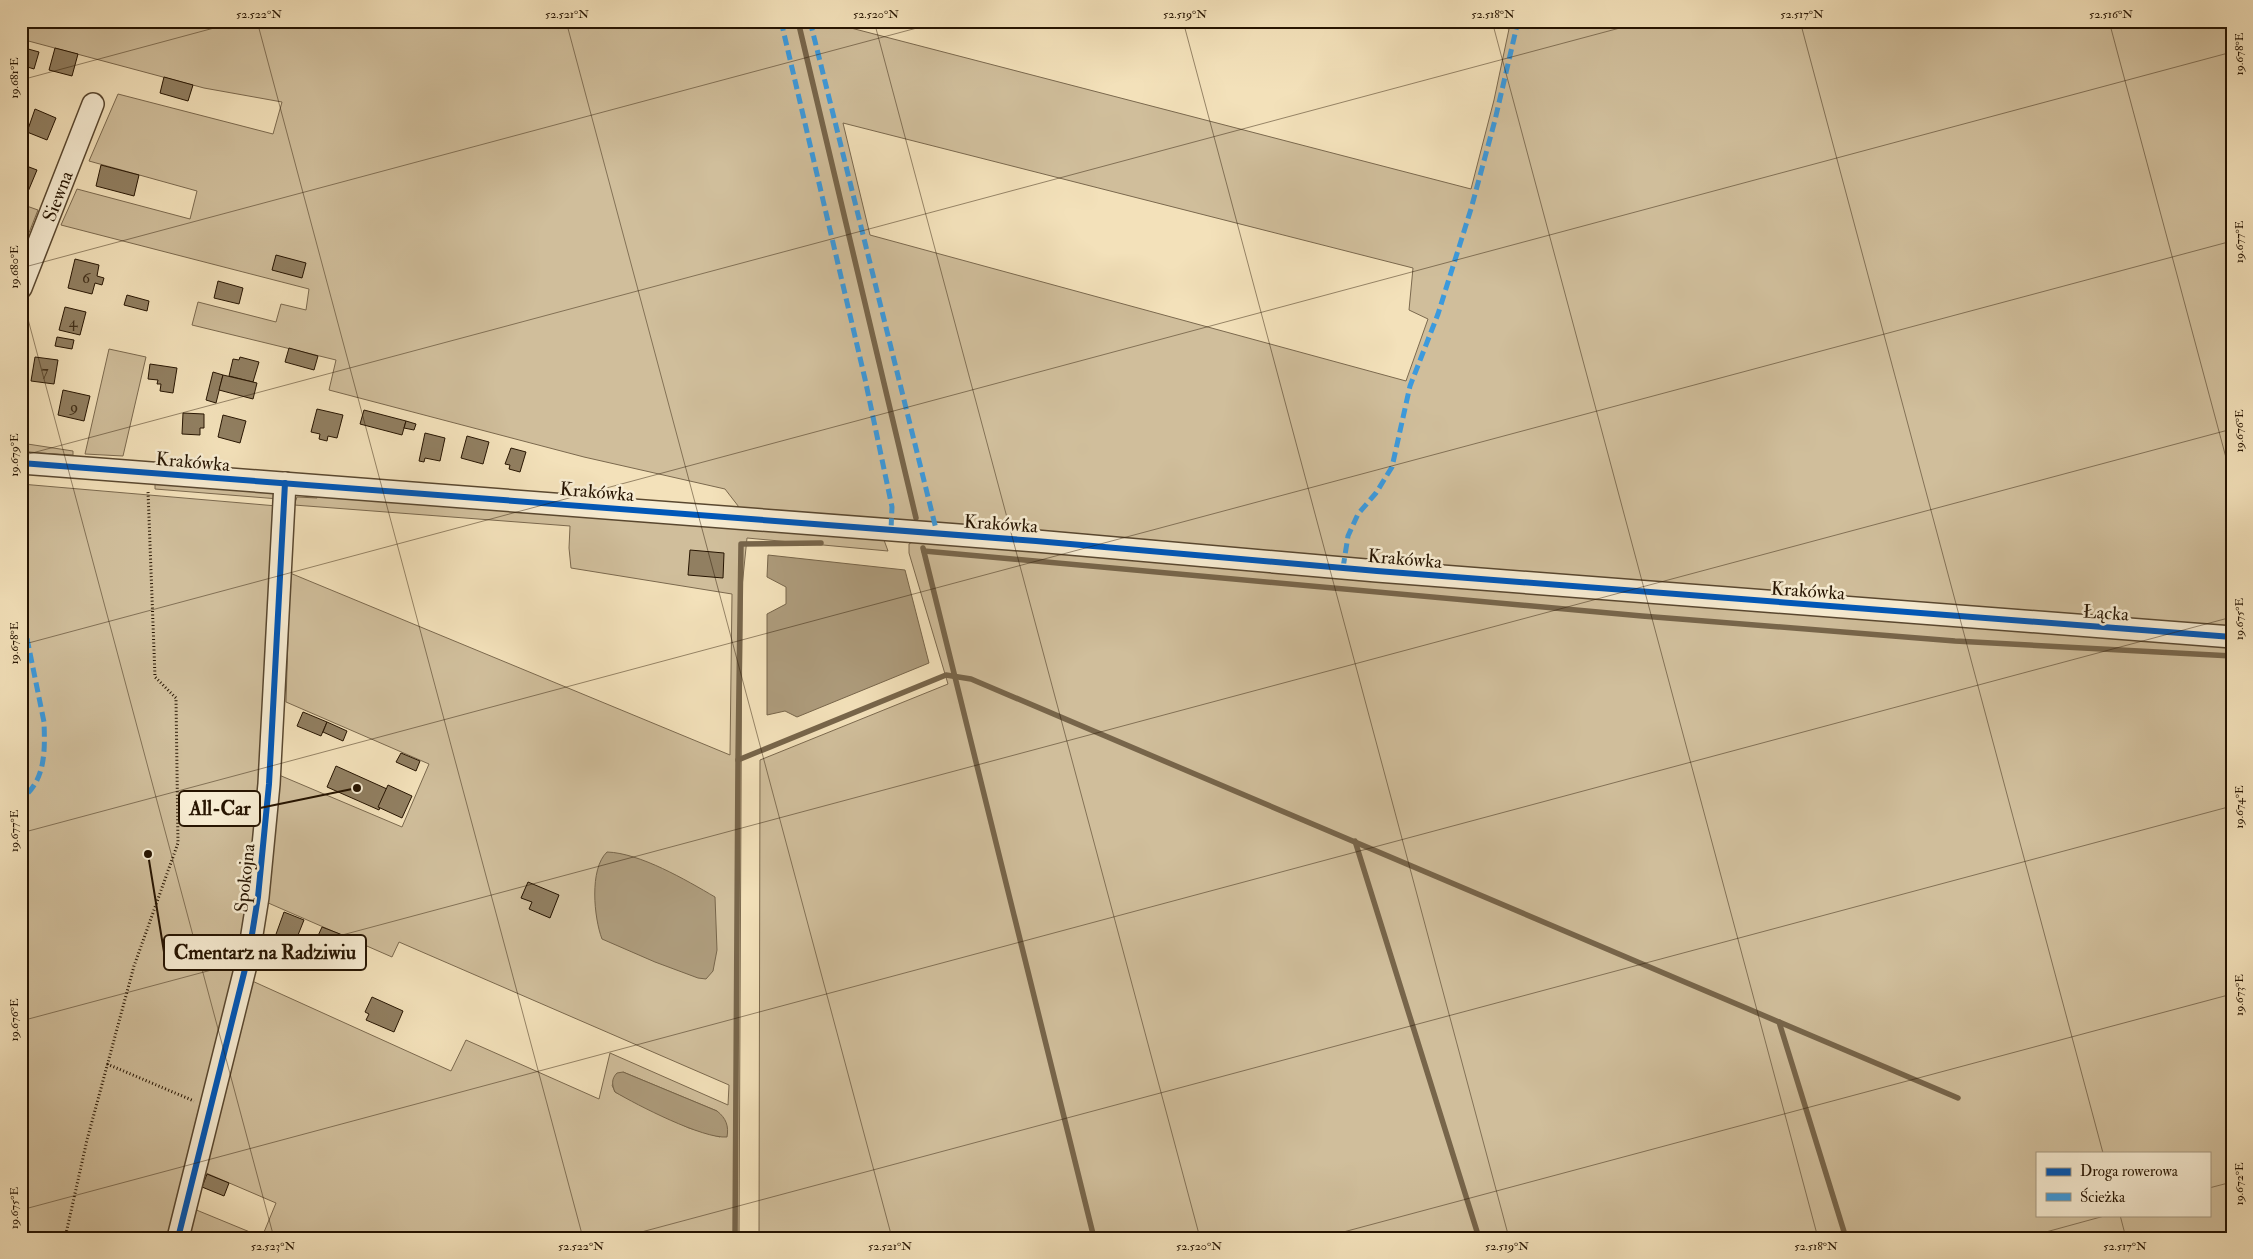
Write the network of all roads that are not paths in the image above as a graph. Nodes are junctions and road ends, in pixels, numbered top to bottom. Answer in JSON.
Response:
{"nodes":[{"id":1,"x":92,"y":104,"type":"dead end"},
{"id":2,"x":21,"y":288,"type":"edge"},
{"id":3,"x":21,"y":463,"type":"edge"},
{"id":4,"x":285,"y":483,"type":"junction"},
{"id":5,"x":1978,"y":618,"type":"joint"},
{"id":6,"x":2232,"y":637,"type":"edge"},
{"id":7,"x":178,"y":1238,"type":"edge"}],
"edges":[{"from":1,"to":2,"type":"street","name":"Siewna"},
{"from":3,"to":4,"type":"street","name":"Krakówka"},
{"from":4,"to":5,"type":"street","name":"Krakówka"},
{"from":4,"to":7,"type":"street","name":"Spokojna"},
{"from":5,"to":6,"type":"street","name":"Łącka"}]}
